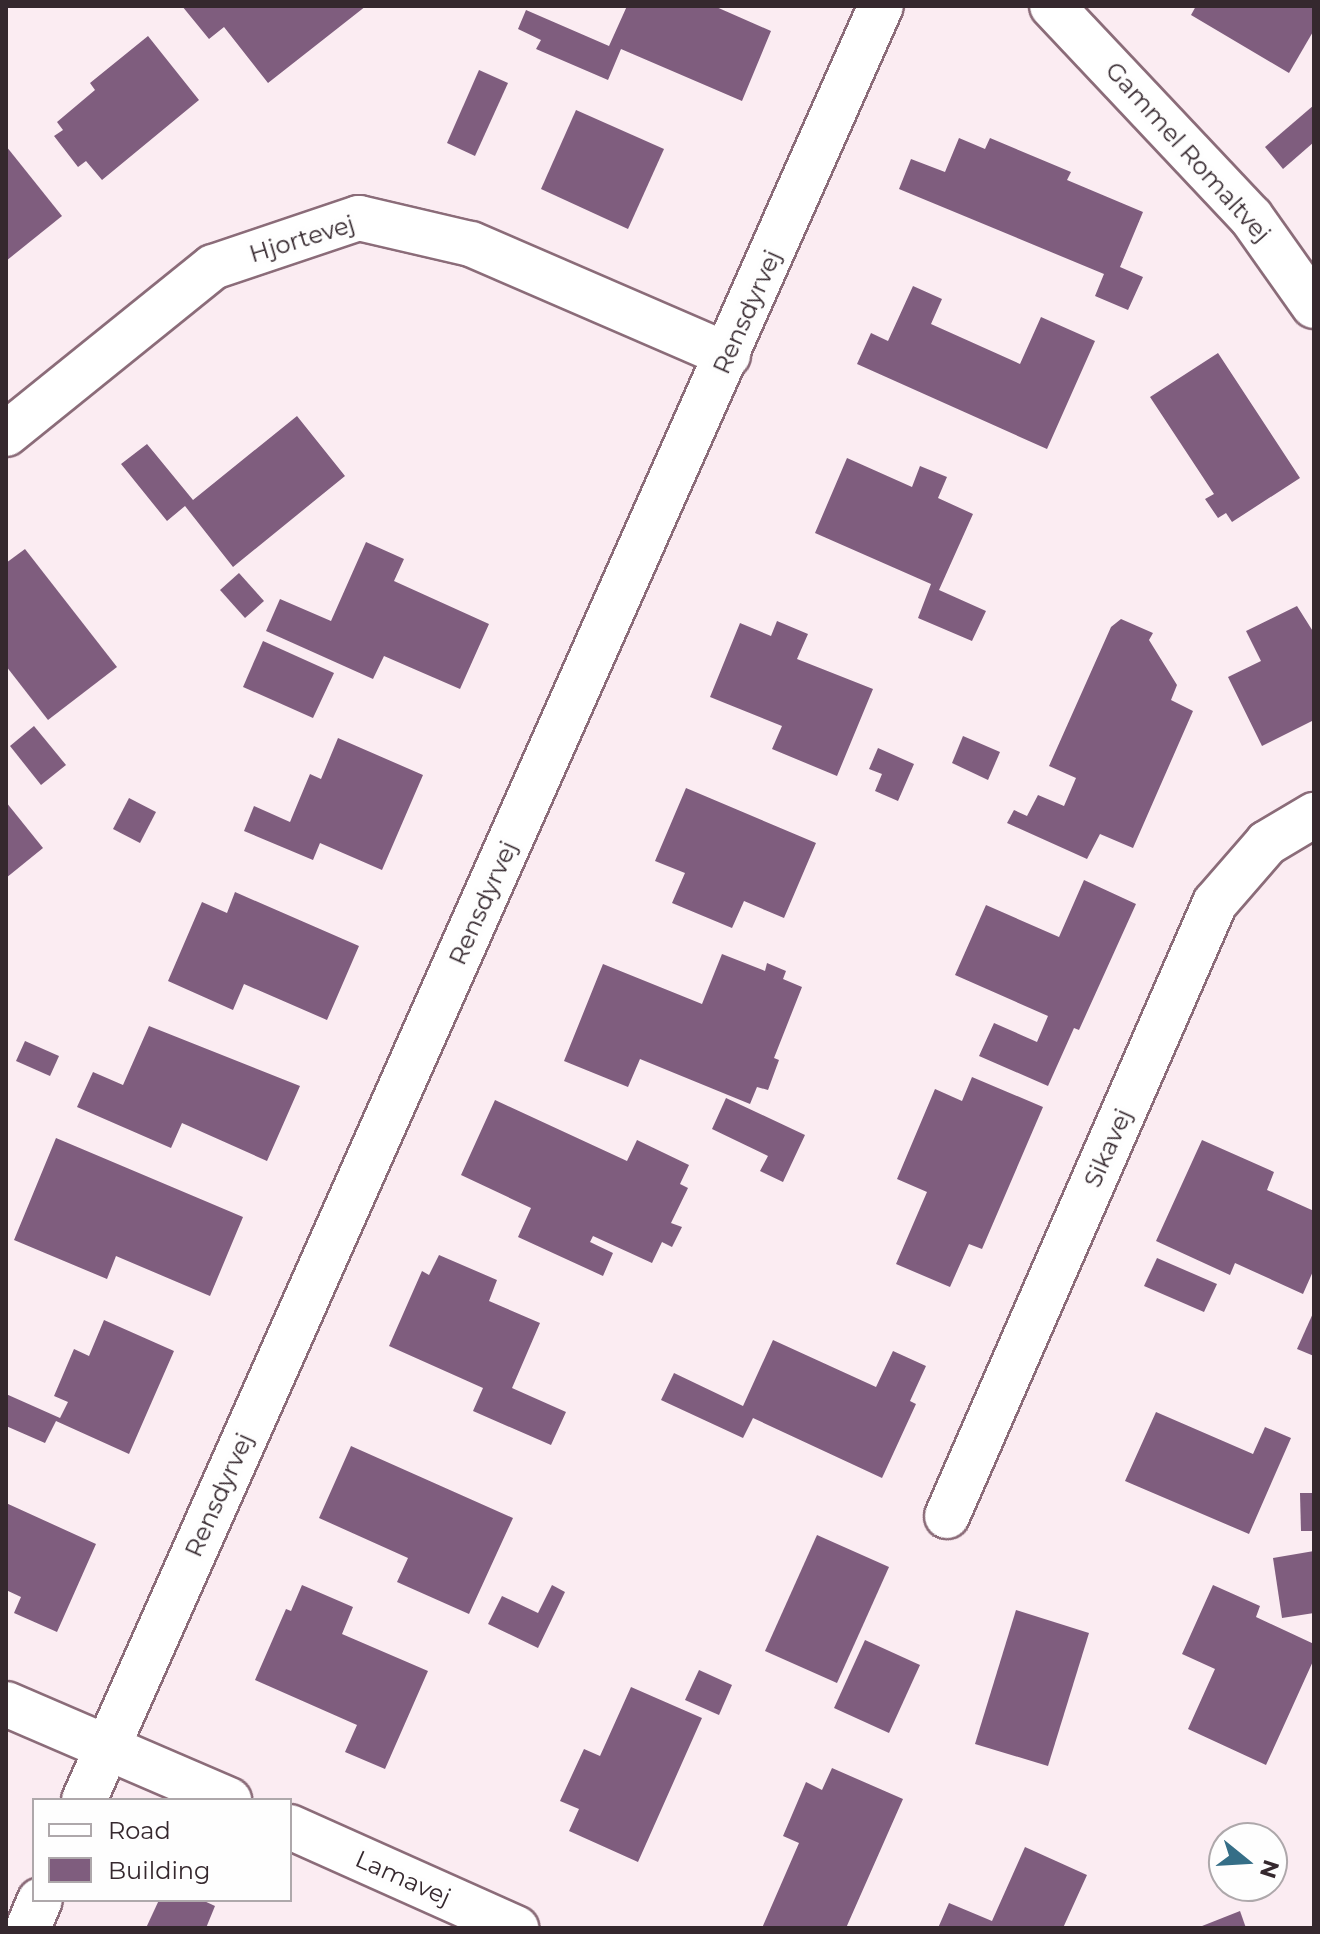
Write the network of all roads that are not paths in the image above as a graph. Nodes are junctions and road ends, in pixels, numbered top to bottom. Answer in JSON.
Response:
{"nodes":[{"id":1,"x":881,"y":6,"type":"edge"},
{"id":2,"x":1067,"y":10,"type":"edge"},
{"id":3,"x":1314,"y":306,"type":"edge"},
{"id":4,"x":728,"y":355,"type":"junction"},
{"id":5,"x":6,"y":434,"type":"edge"},
{"id":6,"x":1314,"y":815,"type":"edge"},
{"id":7,"x":947,"y":1516,"type":"dead end"},
{"id":8,"x":6,"y":1704,"type":"edge"},
{"id":9,"x":108,"y":1745,"type":"junction"},
{"id":10,"x":85,"y":1798,"type":"edge"},
{"id":11,"x":225,"y":1798,"type":"edge"},
{"id":12,"x":292,"y":1828,"type":"edge"},
{"id":13,"x":39,"y":1902,"type":"edge"},
{"id":14,"x":28,"y":1928,"type":"edge"},
{"id":15,"x":516,"y":1928,"type":"edge"}],
"edges":[{"from":1,"to":4,"type":"street","name":"Rensdyrvej"},
{"from":2,"to":3,"type":"street","name":"Gammel Romaltvej"},
{"from":4,"to":5,"type":"street","name":"Hjortevej"},
{"from":4,"to":9,"type":"street","name":"Rensdyrvej"},
{"from":6,"to":7,"type":"street","name":"Sikavej"},
{"from":8,"to":9,"type":"street"},
{"from":9,"to":10,"type":"street","name":"Rensdyrvej"},
{"from":9,"to":11,"type":"street"},
{"from":12,"to":15,"type":"street","name":"Lamavej"},
{"from":13,"to":14,"type":"street"}]}
